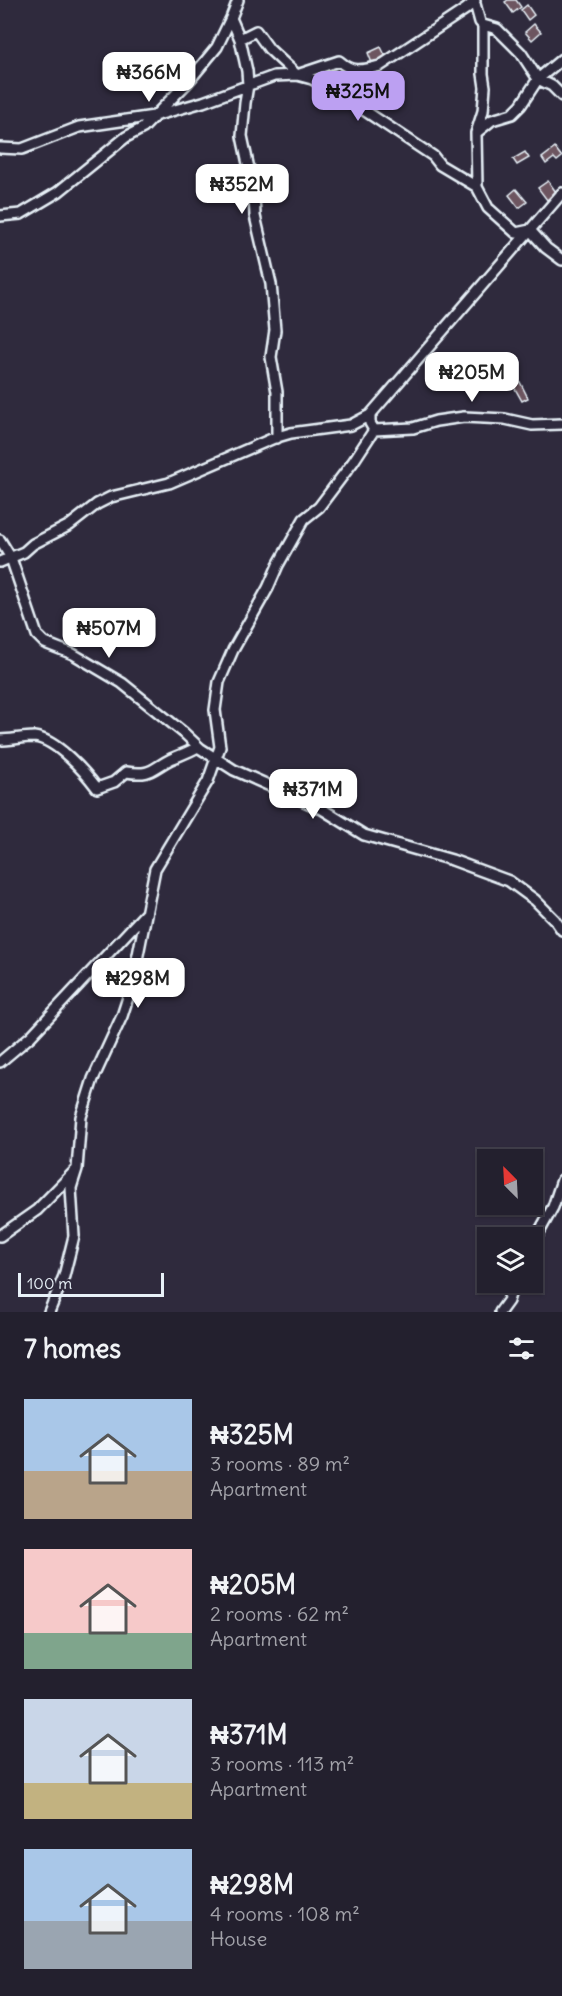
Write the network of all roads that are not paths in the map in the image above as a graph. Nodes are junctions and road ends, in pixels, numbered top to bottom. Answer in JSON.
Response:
{"nodes":[{"id":1,"x":238,"y":0,"type":"edge"},
{"id":2,"x":475,"y":1,"type":"edge"},
{"id":3,"x":231,"y":18,"type":"junction"},
{"id":4,"x":483,"y":25,"type":"junction"},
{"id":5,"x":240,"y":39,"type":"junction"},
{"id":6,"x":562,"y":59,"type":"edge"},
{"id":7,"x":297,"y":75,"type":"junction"},
{"id":8,"x":538,"y":79,"type":"junction"},
{"id":9,"x":248,"y":85,"type":"junction"},
{"id":10,"x":562,"y":96,"type":"edge"},
{"id":11,"x":154,"y":116,"type":"junction"},
{"id":12,"x":476,"y":133,"type":"junction"},
{"id":13,"x":0,"y":148,"type":"edge"},
{"id":14,"x":477,"y":187,"type":"junction"},
{"id":15,"x":562,"y":193,"type":"edge"},
{"id":16,"x":0,"y":216,"type":"edge"},
{"id":17,"x":530,"y":230,"type":"junction"},
{"id":18,"x":562,"y":260,"type":"edge"},
{"id":19,"x":370,"y":415,"type":"junction"},
{"id":20,"x":562,"y":424,"type":"edge"},
{"id":21,"x":374,"y":430,"type":"junction"},
{"id":22,"x":277,"y":438,"type":"junction"},
{"id":23,"x":0,"y":540,"type":"edge"},
{"id":24,"x":11,"y":558,"type":"junction"},
{"id":25,"x":0,"y":562,"type":"edge"},
{"id":26,"x":0,"y":740,"type":"edge"},
{"id":27,"x":198,"y":747,"type":"junction"},
{"id":28,"x":216,"y":760,"type":"junction"},
{"id":29,"x":147,"y":913,"type":"junction"},
{"id":30,"x":562,"y":930,"type":"edge"},
{"id":31,"x":0,"y":1062,"type":"edge"},
{"id":32,"x":77,"y":1169,"type":"junction"},
{"id":33,"x":562,"y":1180,"type":"edge"},
{"id":34,"x":542,"y":1227,"type":"edge"},
{"id":35,"x":0,"y":1236,"type":"edge"},
{"id":36,"x":510,"y":1293,"type":"edge"},
{"id":37,"x":49,"y":1312,"type":"edge"},
{"id":38,"x":500,"y":1312,"type":"edge"}],
"edges":[{"from":1,"to":3,"type":"street"},
{"from":2,"to":4,"type":"street"},
{"from":2,"to":7,"type":"street"},
{"from":3,"to":5,"type":"street"},
{"from":3,"to":11,"type":"street"},
{"from":4,"to":8,"type":"street"},
{"from":4,"to":12,"type":"street"},
{"from":5,"to":7,"type":"street"},
{"from":5,"to":9,"type":"street"},
{"from":6,"to":8,"type":"street"},
{"from":7,"to":9,"type":"street"},
{"from":7,"to":14,"type":"street"},
{"from":8,"to":10,"type":"street"},
{"from":8,"to":12,"type":"street"},
{"from":9,"to":11,"type":"street"},
{"from":9,"to":22,"type":"street"},
{"from":11,"to":13,"type":"street"},
{"from":11,"to":16,"type":"street"},
{"from":12,"to":14,"type":"street"},
{"from":14,"to":17,"type":"street"},
{"from":15,"to":17,"type":"street"},
{"from":17,"to":18,"type":"street"},
{"from":17,"to":19,"type":"street"},
{"from":19,"to":21,"type":"street"},
{"from":19,"to":22,"type":"street"},
{"from":20,"to":21,"type":"street"},
{"from":21,"to":28,"type":"street"},
{"from":22,"to":24,"type":"street"},
{"from":23,"to":24,"type":"street"},
{"from":24,"to":25,"type":"street"},
{"from":24,"to":27,"type":"street"},
{"from":26,"to":27,"type":"street"},
{"from":27,"to":28,"type":"street"},
{"from":28,"to":29,"type":"street"},
{"from":28,"to":30,"type":"street"},
{"from":29,"to":31,"type":"street"},
{"from":29,"to":32,"type":"street"},
{"from":32,"to":35,"type":"street"},
{"from":32,"to":37,"type":"street"},
{"from":33,"to":34,"type":"street"},
{"from":36,"to":38,"type":"street"}]}
